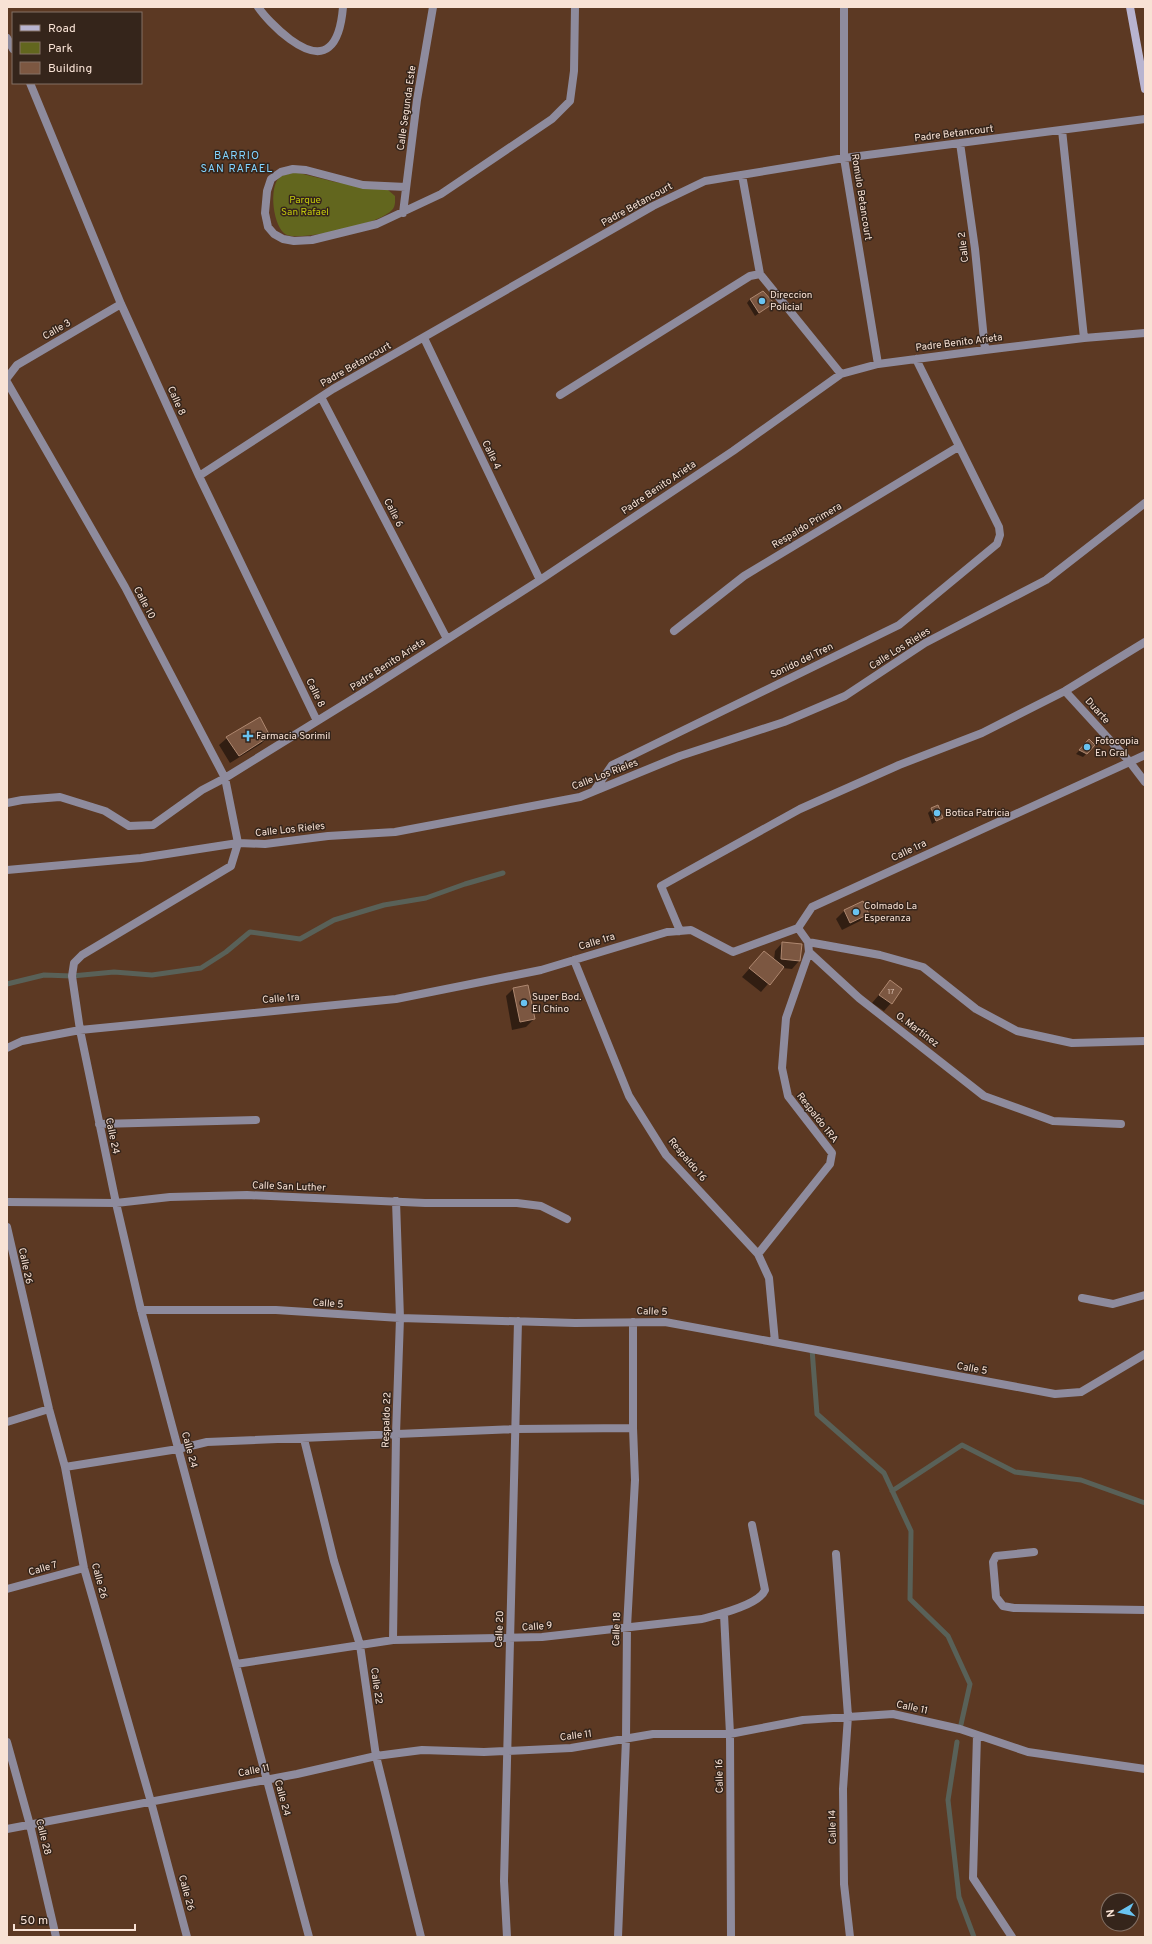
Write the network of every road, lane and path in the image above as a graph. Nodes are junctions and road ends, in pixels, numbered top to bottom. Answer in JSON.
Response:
{"nodes":[{"id":1,"x":258,"y":7,"type":"edge"},
{"id":2,"x":343,"y":7,"type":"edge"},
{"id":3,"x":433,"y":7,"type":"edge"},
{"id":4,"x":575,"y":7,"type":"edge"},
{"id":5,"x":844,"y":7,"type":"edge"},
{"id":6,"x":1130,"y":7,"type":"edge"},
{"id":7,"x":7,"y":38,"type":"edge"},
{"id":8,"x":12,"y":47,"type":"edge"},
{"id":9,"x":30,"y":84,"type":"edge"},
{"id":10,"x":1145,"y":89,"type":"edge"},
{"id":11,"x":1145,"y":119,"type":"edge"},
{"id":12,"x":1062,"y":130,"type":"junction"},
{"id":13,"x":960,"y":143,"type":"junction"},
{"id":14,"x":844,"y":158,"type":"junction"},
{"id":15,"x":742,"y":175,"type":"junction"},
{"id":16,"x":406,"y":187,"type":"junction"},
{"id":17,"x":403,"y":213,"type":"junction"},
{"id":18,"x":760,"y":274,"type":"junction"},
{"id":19,"x":121,"y":304,"type":"junction"},
{"id":20,"x":1145,"y":333,"type":"edge"},
{"id":21,"x":424,"y":338,"type":"junction"},
{"id":22,"x":1084,"y":338,"type":"junction"},
{"id":23,"x":985,"y":350,"type":"junction"},
{"id":24,"x":916,"y":359,"type":"junction"},
{"id":25,"x":878,"y":364,"type":"junction"},
{"id":26,"x":841,"y":374,"type":"junction"},
{"id":27,"x":7,"y":378,"type":"edge"},
{"id":28,"x":7,"y":382,"type":"edge"},
{"id":29,"x":560,"y":395,"type":"dead end"},
{"id":30,"x":321,"y":397,"type":"junction"},
{"id":31,"x":958,"y":447,"type":"junction"},
{"id":32,"x":199,"y":476,"type":"junction"},
{"id":33,"x":1145,"y":502,"type":"edge"},
{"id":34,"x":540,"y":580,"type":"junction"},
{"id":35,"x":674,"y":631,"type":"dead end"},
{"id":36,"x":447,"y":639,"type":"junction"},
{"id":37,"x":1145,"y":642,"type":"edge"},
{"id":38,"x":1065,"y":691,"type":"junction"},
{"id":39,"x":317,"y":721,"type":"junction"},
{"id":40,"x":1145,"y":755,"type":"edge"},
{"id":41,"x":1129,"y":761,"type":"junction"},
{"id":42,"x":225,"y":778,"type":"junction"},
{"id":43,"x":1145,"y":782,"type":"edge"},
{"id":44,"x":594,"y":791,"type":"junction"},
{"id":45,"x":7,"y":803,"type":"edge"},
{"id":46,"x":238,"y":843,"type":"junction"},
{"id":47,"x":7,"y":870,"type":"edge"},
{"id":48,"x":798,"y":928,"type":"junction"},
{"id":49,"x":680,"y":931,"type":"junction"},
{"id":50,"x":808,"y":942,"type":"junction"},
{"id":51,"x":809,"y":952,"type":"junction"},
{"id":52,"x":574,"y":960,"type":"junction"},
{"id":53,"x":80,"y":1030,"type":"junction"},
{"id":54,"x":1145,"y":1041,"type":"edge"},
{"id":55,"x":7,"y":1048,"type":"edge"},
{"id":56,"x":256,"y":1120,"type":"dead end"},
{"id":57,"x":99,"y":1124,"type":"junction"},
{"id":58,"x":1121,"y":1124,"type":"dead end"},
{"id":59,"x":396,"y":1201,"type":"junction"},
{"id":60,"x":7,"y":1202,"type":"edge"},
{"id":61,"x":116,"y":1203,"type":"junction"},
{"id":62,"x":567,"y":1219,"type":"dead end"},
{"id":63,"x":7,"y":1227,"type":"edge"},
{"id":64,"x":758,"y":1254,"type":"junction"},
{"id":65,"x":1145,"y":1296,"type":"edge"},
{"id":66,"x":1082,"y":1298,"type":"dead end"},
{"id":67,"x":140,"y":1310,"type":"junction"},
{"id":68,"x":400,"y":1318,"type":"junction"},
{"id":69,"x":518,"y":1321,"type":"junction"},
{"id":70,"x":633,"y":1322,"type":"junction"},
{"id":71,"x":775,"y":1342,"type":"junction"},
{"id":72,"x":1145,"y":1354,"type":"edge"},
{"id":73,"x":49,"y":1409,"type":"junction"},
{"id":74,"x":7,"y":1422,"type":"edge"},
{"id":75,"x":633,"y":1428,"type":"junction"},
{"id":76,"x":516,"y":1430,"type":"junction"},
{"id":77,"x":396,"y":1434,"type":"junction"},
{"id":78,"x":304,"y":1439,"type":"junction"},
{"id":79,"x":178,"y":1449,"type":"junction"},
{"id":80,"x":64,"y":1467,"type":"junction"},
{"id":81,"x":752,"y":1525,"type":"dead end"},
{"id":82,"x":1034,"y":1552,"type":"dead end"},
{"id":83,"x":836,"y":1554,"type":"dead end"},
{"id":84,"x":84,"y":1568,"type":"junction"},
{"id":85,"x":7,"y":1589,"type":"edge"},
{"id":86,"x":1145,"y":1610,"type":"edge"},
{"id":87,"x":724,"y":1614,"type":"junction"},
{"id":88,"x":627,"y":1627,"type":"junction"},
{"id":89,"x":509,"y":1638,"type":"junction"},
{"id":90,"x":393,"y":1640,"type":"junction"},
{"id":91,"x":360,"y":1645,"type":"junction"},
{"id":92,"x":236,"y":1664,"type":"junction"},
{"id":93,"x":848,"y":1716,"type":"junction"},
{"id":94,"x":730,"y":1734,"type":"junction"},
{"id":95,"x":977,"y":1735,"type":"junction"},
{"id":96,"x":626,"y":1739,"type":"junction"},
{"id":97,"x":7,"y":1742,"type":"edge"},
{"id":98,"x":507,"y":1750,"type":"junction"},
{"id":99,"x":376,"y":1756,"type":"junction"},
{"id":100,"x":1145,"y":1769,"type":"edge"},
{"id":101,"x":266,"y":1779,"type":"junction"},
{"id":102,"x":151,"y":1802,"type":"junction"},
{"id":103,"x":30,"y":1825,"type":"junction"},
{"id":104,"x":7,"y":1829,"type":"edge"},
{"id":105,"x":56,"y":1937,"type":"edge"},
{"id":106,"x":187,"y":1937,"type":"edge"},
{"id":107,"x":309,"y":1937,"type":"edge"},
{"id":108,"x":421,"y":1937,"type":"edge"},
{"id":109,"x":507,"y":1937,"type":"edge"},
{"id":110,"x":618,"y":1937,"type":"edge"},
{"id":111,"x":732,"y":1937,"type":"edge"},
{"id":112,"x":850,"y":1937,"type":"edge"},
{"id":113,"x":1012,"y":1937,"type":"edge"}],
"edges":[{"from":1,"to":2,"type":"street"},
{"from":3,"to":16,"type":"street","name":"Calle Segunda Este"},
{"from":4,"to":17,"type":"street"},
{"from":5,"to":14,"type":"street","name":"Romulo Betancourt"},
{"from":6,"to":10,"type":"street"},
{"from":7,"to":8,"type":"street"},
{"from":9,"to":19,"type":"street","name":"Calle 8"},
{"from":11,"to":12,"type":"street","name":"Padre Betancourt"},
{"from":12,"to":13,"type":"street","name":"Padre Betancourt"},
{"from":12,"to":22,"type":"street"},
{"from":13,"to":14,"type":"street","name":"Padre Betancourt"},
{"from":13,"to":23,"type":"street","name":"Calle 2"},
{"from":14,"to":15,"type":"street","name":"Padre Betancourt"},
{"from":14,"to":25,"type":"street","name":"Romulo Betancourt"},
{"from":15,"to":18,"type":"street"},
{"from":15,"to":21,"type":"street","name":"Padre Betancourt"},
{"from":16,"to":17,"type":"street","name":"Calle Segunda Este"},
{"from":16,"to":17,"type":"street"},
{"from":18,"to":26,"type":"street"},
{"from":18,"to":29,"type":"street"},
{"from":19,"to":27,"type":"street","name":"Calle 3"},
{"from":19,"to":32,"type":"street","name":"Calle 8"},
{"from":20,"to":22,"type":"street","name":"Padre Benito Arieta"},
{"from":21,"to":30,"type":"street","name":"Padre Betancourt"},
{"from":21,"to":34,"type":"street","name":"Calle 4"},
{"from":22,"to":23,"type":"street","name":"Padre Benito Arieta"},
{"from":23,"to":24,"type":"street","name":"Padre Benito Arieta"},
{"from":24,"to":25,"type":"street","name":"Padre Benito Arieta"},
{"from":24,"to":31,"type":"street"},
{"from":25,"to":26,"type":"street","name":"Padre Benito Arieta"},
{"from":26,"to":34,"type":"street","name":"Padre Benito Arieta"},
{"from":28,"to":42,"type":"street","name":"Calle 10"},
{"from":30,"to":32,"type":"street","name":"Padre Betancourt"},
{"from":30,"to":36,"type":"street","name":"Calle 6"},
{"from":31,"to":35,"type":"street","name":"Respaldo Primera"},
{"from":31,"to":44,"type":"street","name":"Sonido del Tren"},
{"from":32,"to":39,"type":"street","name":"Calle 8"},
{"from":33,"to":44,"type":"street","name":"Calle Los Rieles"},
{"from":34,"to":36,"type":"street","name":"Padre Benito Arieta"},
{"from":36,"to":39,"type":"street","name":"Padre Benito Arieta"},
{"from":37,"to":38,"type":"street"},
{"from":38,"to":41,"type":"street","name":"Duarte"},
{"from":38,"to":49,"type":"street"},
{"from":39,"to":42,"type":"street","name":"Padre Benito Arieta"},
{"from":40,"to":41,"type":"street","name":"Calle 1ra"},
{"from":41,"to":43,"type":"street","name":"Duarte"},
{"from":41,"to":48,"type":"street","name":"Calle 1ra"},
{"from":42,"to":45,"type":"street","name":"Padre Benito Arieta"},
{"from":42,"to":46,"type":"street","name":"Calle 10"},
{"from":44,"to":46,"type":"street","name":"Calle Los Rieles"},
{"from":46,"to":47,"type":"street","name":"Calle Los Rieles"},
{"from":46,"to":53,"type":"street","name":"Calle 24"},
{"from":48,"to":49,"type":"street","name":"Calle 1ra"},
{"from":48,"to":50,"type":"street","name":"Respaldo 1RA"},
{"from":49,"to":52,"type":"street","name":"Calle 1ra"},
{"from":50,"to":51,"type":"street","name":"Respaldo 1RA"},
{"from":50,"to":54,"type":"street"},
{"from":51,"to":58,"type":"street","name":"O. Martinez"},
{"from":51,"to":64,"type":"street","name":"Respaldo 1RA"},
{"from":52,"to":53,"type":"street","name":"Calle 1ra"},
{"from":52,"to":64,"type":"street","name":"Respaldo 16"},
{"from":53,"to":55,"type":"street","name":"Calle 1ra"},
{"from":53,"to":57,"type":"street","name":"Calle 24"},
{"from":56,"to":57,"type":"street"},
{"from":57,"to":61,"type":"street","name":"Calle 24"},
{"from":59,"to":61,"type":"street","name":"Calle San Luther"},
{"from":59,"to":62,"type":"street","name":"Calle San Luther"},
{"from":59,"to":68,"type":"street","name":"Respaldo 22"},
{"from":60,"to":61,"type":"street","name":"Calle San Luther"},
{"from":61,"to":67,"type":"street","name":"Calle 24"},
{"from":63,"to":73,"type":"street","name":"Calle 26"},
{"from":64,"to":71,"type":"street","name":"Respaldo 16"},
{"from":65,"to":66,"type":"street"},
{"from":67,"to":68,"type":"street","name":"Calle 5"},
{"from":67,"to":79,"type":"street","name":"Calle 24"},
{"from":68,"to":69,"type":"street","name":"Calle 5"},
{"from":68,"to":77,"type":"street","name":"Respaldo 22"},
{"from":69,"to":70,"type":"street","name":"Calle 5"},
{"from":69,"to":76,"type":"street","name":"Calle 20"},
{"from":70,"to":71,"type":"street","name":"Calle 5"},
{"from":70,"to":75,"type":"street","name":"Calle 18"},
{"from":71,"to":72,"type":"street","name":"Calle 5"},
{"from":73,"to":74,"type":"street"},
{"from":73,"to":80,"type":"street","name":"Calle 26"},
{"from":75,"to":76,"type":"street"},
{"from":75,"to":88,"type":"street","name":"Calle 18"},
{"from":76,"to":77,"type":"street"},
{"from":76,"to":89,"type":"street","name":"Calle 20"},
{"from":77,"to":78,"type":"street"},
{"from":77,"to":90,"type":"street","name":"Respaldo 22"},
{"from":78,"to":79,"type":"street"},
{"from":78,"to":91,"type":"street","name":"Calle 22"},
{"from":79,"to":80,"type":"street"},
{"from":79,"to":92,"type":"street","name":"Calle 24"},
{"from":80,"to":84,"type":"street","name":"Calle 26"},
{"from":81,"to":87,"type":"street","name":"Calle 9"},
{"from":82,"to":86,"type":"street"},
{"from":83,"to":93,"type":"street","name":"Calle 14"},
{"from":84,"to":85,"type":"street","name":"Calle 7"},
{"from":84,"to":102,"type":"street","name":"Calle 26"},
{"from":87,"to":88,"type":"street","name":"Calle 9"},
{"from":87,"to":94,"type":"street","name":"Calle 16"},
{"from":88,"to":89,"type":"street","name":"Calle 9"},
{"from":88,"to":96,"type":"street","name":"Calle 18"},
{"from":89,"to":90,"type":"street","name":"Calle 9"},
{"from":89,"to":98,"type":"street","name":"Calle 20"},
{"from":90,"to":91,"type":"street","name":"Calle 9"},
{"from":91,"to":92,"type":"street","name":"Calle 9"},
{"from":91,"to":99,"type":"street","name":"Calle 22"},
{"from":92,"to":101,"type":"street","name":"Calle 24"},
{"from":93,"to":94,"type":"street","name":"Calle 11"},
{"from":93,"to":95,"type":"street","name":"Calle 11"},
{"from":93,"to":112,"type":"street","name":"Calle 14"},
{"from":94,"to":96,"type":"street","name":"Calle 11"},
{"from":94,"to":111,"type":"street","name":"Calle 16"},
{"from":95,"to":100,"type":"street","name":"Calle 11"},
{"from":95,"to":113,"type":"street"},
{"from":96,"to":98,"type":"street","name":"Calle 11"},
{"from":96,"to":110,"type":"street","name":"Calle 18"},
{"from":97,"to":103,"type":"street","name":"Calle 28"},
{"from":98,"to":99,"type":"street","name":"Calle 11"},
{"from":98,"to":109,"type":"street","name":"Calle 20"},
{"from":99,"to":101,"type":"street","name":"Calle 11"},
{"from":99,"to":108,"type":"street","name":"Calle 22"},
{"from":101,"to":102,"type":"street","name":"Calle 11"},
{"from":101,"to":107,"type":"street","name":"Calle 24"},
{"from":102,"to":103,"type":"street","name":"Calle 11"},
{"from":102,"to":106,"type":"street","name":"Calle 26"},
{"from":103,"to":104,"type":"street","name":"Calle 11"},
{"from":103,"to":105,"type":"street","name":"Calle 28"}]}
